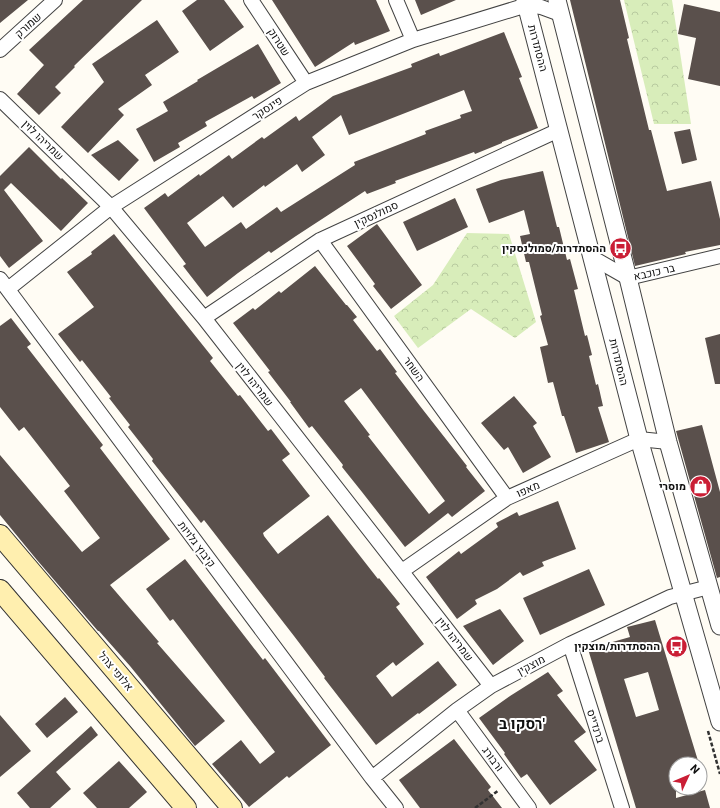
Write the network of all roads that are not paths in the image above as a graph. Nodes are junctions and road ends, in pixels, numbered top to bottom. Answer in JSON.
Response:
{"nodes":[{"id":1,"x":56,"y":0,"type":"edge"},
{"id":2,"x":251,"y":0,"type":"edge"},
{"id":3,"x":396,"y":0,"type":"edge"},
{"id":4,"x":526,"y":3,"type":"edge"},
{"id":5,"x":559,"y":7,"type":"edge"},
{"id":6,"x":413,"y":40,"type":"junction"},
{"id":7,"x":0,"y":50,"type":"edge"},
{"id":8,"x":306,"y":83,"type":"junction"},
{"id":9,"x":0,"y":99,"type":"edge"},
{"id":10,"x":559,"y":130,"type":"junction"},
{"id":11,"x":111,"y":207,"type":"junction"},
{"id":12,"x":320,"y":240,"type":"junction"},
{"id":13,"x":720,"y":256,"type":"edge"},
{"id":14,"x":592,"y":258,"type":"junction"},
{"id":15,"x":628,"y":278,"type":"junction"},
{"id":16,"x":4,"y":284,"type":"edge"},
{"id":17,"x":204,"y":318,"type":"junction"},
{"id":18,"x":639,"y":439,"type":"junction"},
{"id":19,"x":668,"y":442,"type":"junction"},
{"id":20,"x":507,"y":498,"type":"junction"},
{"id":21,"x":0,"y":535,"type":"edge"},
{"id":22,"x":402,"y":571,"type":"junction"},
{"id":23,"x":709,"y":587,"type":"junction"},
{"id":24,"x":0,"y":590,"type":"edge"},
{"id":25,"x":682,"y":593,"type":"junction"},
{"id":26,"x":720,"y":626,"type":"edge"},
{"id":27,"x":570,"y":644,"type":"junction"},
{"id":28,"x":492,"y":686,"type":"junction"},
{"id":29,"x":457,"y":710,"type":"junction"},
{"id":30,"x":720,"y":722,"type":"edge"},
{"id":31,"x":372,"y":778,"type":"junction"},
{"id":32,"x":186,"y":808,"type":"edge"},
{"id":33,"x":232,"y":808,"type":"edge"},
{"id":34,"x":396,"y":808,"type":"edge"},
{"id":35,"x":528,"y":808,"type":"edge"},
{"id":36,"x":622,"y":808,"type":"edge"}],
"edges":[{"from":1,"to":7,"type":"street","name":"שמורק"},
{"from":2,"to":8,"type":"street","name":"שטרוק"},
{"from":3,"to":6,"type":"street"},
{"from":4,"to":5,"type":"street","name":"פינסקר"},
{"from":4,"to":6,"type":"street","name":"פינסקר"},
{"from":4,"to":10,"type":"street","name":"ההסתדרות"},
{"from":5,"to":15,"type":"street"},
{"from":6,"to":8,"type":"street","name":"פינסקר"},
{"from":8,"to":11,"type":"street","name":"פינסקר"},
{"from":9,"to":11,"type":"street","name":"שמריהו לוין"},
{"from":10,"to":12,"type":"street","name":"סמולנסקין"},
{"from":10,"to":14,"type":"street","name":"ההסתדרות"},
{"from":11,"to":16,"type":"street","name":"פינסקר"},
{"from":11,"to":17,"type":"street","name":"שמריהו לוין"},
{"from":12,"to":17,"type":"street","name":"סמולנסקין"},
{"from":12,"to":20,"type":"street","name":"השחר"},
{"from":13,"to":15,"type":"street","name":"בר כוכבא"},
{"from":14,"to":15,"type":"street","name":"בר כוכבא"},
{"from":14,"to":18,"type":"street","name":"ההסתדרות"},
{"from":15,"to":19,"type":"street"},
{"from":16,"to":31,"type":"street","name":"קיבוץ גלויות"},
{"from":17,"to":22,"type":"street","name":"שמריהו לוין"},
{"from":18,"to":19,"type":"street","name":"מאפו"},
{"from":18,"to":20,"type":"street","name":"מאפו"},
{"from":18,"to":25,"type":"street","name":"ההסתדרות"},
{"from":19,"to":23,"type":"street"},
{"from":20,"to":22,"type":"street","name":"מאפו"},
{"from":21,"to":33,"type":"main road","name":"אלופי צהל"},
{"from":22,"to":28,"type":"street","name":"שמריהו לוין"},
{"from":23,"to":25,"type":"street","name":"מוצקין"},
{"from":23,"to":26,"type":"street"},
{"from":24,"to":32,"type":"main road"},
{"from":25,"to":27,"type":"street","name":"מוצקין"},
{"from":25,"to":30,"type":"street","name":"ההסתדרות"},
{"from":27,"to":28,"type":"street","name":"מוצקין"},
{"from":27,"to":36,"type":"street","name":"ברנדייס"},
{"from":28,"to":29,"type":"street","name":"מוצקין"},
{"from":29,"to":31,"type":"street","name":"מוצקין"},
{"from":29,"to":35,"type":"street","name":"ורבורג"},
{"from":31,"to":34,"type":"street","name":"קיבוץ גלויות"}]}
